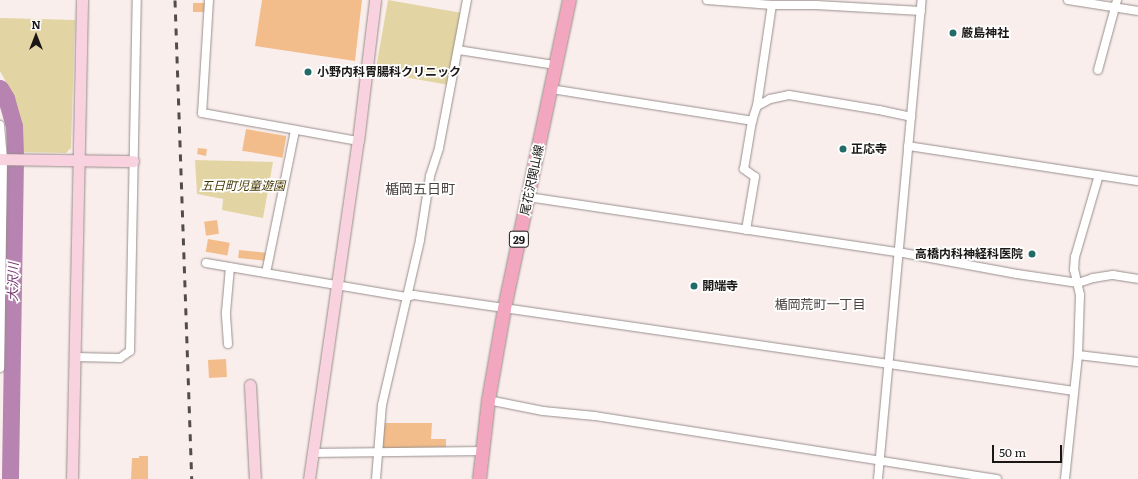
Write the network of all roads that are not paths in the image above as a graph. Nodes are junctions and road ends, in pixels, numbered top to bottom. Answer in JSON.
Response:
{"nodes":[{"id":1,"x":82,"y":0,"type":"edge"},
{"id":2,"x":137,"y":0,"type":"edge"},
{"id":3,"x":209,"y":0,"type":"edge"},
{"id":4,"x":375,"y":0,"type":"edge"},
{"id":5,"x":467,"y":0,"type":"edge"},
{"id":6,"x":569,"y":0,"type":"edge"},
{"id":7,"x":707,"y":0,"type":"edge"},
{"id":8,"x":922,"y":0,"type":"edge"},
{"id":9,"x":1068,"y":0,"type":"edge"},
{"id":10,"x":817,"y":3,"type":"edge"},
{"id":11,"x":1116,"y":4,"type":"edge"},
{"id":12,"x":772,"y":5,"type":"junction"},
{"id":13,"x":921,"y":11,"type":"junction"},
{"id":14,"x":1138,"y":11,"type":"edge"},
{"id":15,"x":458,"y":50,"type":"junction"},
{"id":16,"x":555,"y":65,"type":"junction"},
{"id":17,"x":1098,"y":70,"type":"dead end"},
{"id":18,"x":551,"y":89,"type":"junction"},
{"id":19,"x":757,"y":106,"type":"junction"},
{"id":20,"x":911,"y":117,"type":"junction"},
{"id":21,"x":752,"y":121,"type":"junction"},
{"id":22,"x":0,"y":125,"type":"edge"},
{"id":23,"x":294,"y":130,"type":"junction"},
{"id":24,"x":358,"y":141,"type":"junction"},
{"id":25,"x":908,"y":146,"type":"junction"},
{"id":26,"x":4,"y":160,"type":"edge"},
{"id":27,"x":78,"y":160,"type":"junction"},
{"id":28,"x":133,"y":161,"type":"junction"},
{"id":29,"x":1099,"y":176,"type":"junction"},
{"id":30,"x":1138,"y":181,"type":"edge"},
{"id":31,"x":528,"y":197,"type":"junction"},
{"id":32,"x":746,"y":230,"type":"junction"},
{"id":33,"x":898,"y":252,"type":"junction"},
{"id":34,"x":206,"y":263,"type":"dead end"},
{"id":35,"x":230,"y":267,"type":"junction"},
{"id":36,"x":266,"y":274,"type":"junction"},
{"id":37,"x":1138,"y":279,"type":"edge"},
{"id":38,"x":1078,"y":283,"type":"junction"},
{"id":39,"x":335,"y":286,"type":"junction"},
{"id":40,"x":406,"y":297,"type":"junction"},
{"id":41,"x":504,"y":308,"type":"junction"},
{"id":42,"x":228,"y":344,"type":"dead end"},
{"id":43,"x":0,"y":356,"type":"edge"},
{"id":44,"x":1078,"y":356,"type":"junction"},
{"id":45,"x":74,"y":357,"type":"junction"},
{"id":46,"x":1138,"y":362,"type":"edge"},
{"id":47,"x":888,"y":364,"type":"junction"},
{"id":48,"x":0,"y":368,"type":"edge"},
{"id":49,"x":250,"y":385,"type":"dead end"},
{"id":50,"x":1074,"y":391,"type":"junction"},
{"id":51,"x":488,"y":400,"type":"junction"},
{"id":52,"x":481,"y":451,"type":"junction"},
{"id":53,"x":312,"y":454,"type":"junction"},
{"id":54,"x":377,"y":454,"type":"junction"},
{"id":55,"x":879,"y":460,"type":"junction"},
{"id":56,"x":72,"y":479,"type":"edge"},
{"id":57,"x":255,"y":479,"type":"edge"},
{"id":58,"x":309,"y":479,"type":"edge"},
{"id":59,"x":376,"y":479,"type":"edge"},
{"id":60,"x":479,"y":479,"type":"edge"},
{"id":61,"x":878,"y":479,"type":"edge"},
{"id":62,"x":998,"y":479,"type":"edge"},
{"id":63,"x":1065,"y":479,"type":"edge"}],
"edges":[{"from":1,"to":27,"type":"street"},
{"from":2,"to":28,"type":"street"},
{"from":3,"to":23,"type":"street"},
{"from":4,"to":24,"type":"street"},
{"from":5,"to":15,"type":"street"},
{"from":6,"to":16,"type":"main road","name":"尾花沢関山線","number":"29"},
{"from":7,"to":12,"type":"street"},
{"from":8,"to":13,"type":"street"},
{"from":9,"to":11,"type":"street"},
{"from":10,"to":12,"type":"street"},
{"from":10,"to":13,"type":"street"},
{"from":11,"to":14,"type":"street"},
{"from":11,"to":17,"type":"street"},
{"from":12,"to":19,"type":"street"},
{"from":13,"to":20,"type":"street"},
{"from":15,"to":16,"type":"street"},
{"from":15,"to":40,"type":"street"},
{"from":16,"to":18,"type":"main road","name":"尾花沢関山線","number":"29"},
{"from":18,"to":21,"type":"street"},
{"from":18,"to":31,"type":"main road","name":"尾花沢関山線","number":"29"},
{"from":19,"to":20,"type":"street"},
{"from":19,"to":21,"type":"street"},
{"from":20,"to":25,"type":"street"},
{"from":21,"to":32,"type":"street"},
{"from":22,"to":26,"type":"street"},
{"from":23,"to":24,"type":"street"},
{"from":23,"to":36,"type":"street"},
{"from":24,"to":39,"type":"street"},
{"from":25,"to":29,"type":"street"},
{"from":25,"to":33,"type":"street"},
{"from":26,"to":27,"type":"street"},
{"from":26,"to":43,"type":"street"},
{"from":27,"to":28,"type":"street"},
{"from":27,"to":45,"type":"street"},
{"from":28,"to":45,"type":"street"},
{"from":29,"to":30,"type":"street"},
{"from":29,"to":38,"type":"street"},
{"from":31,"to":32,"type":"street"},
{"from":31,"to":41,"type":"main road","name":"尾花沢関山線","number":"29"},
{"from":32,"to":33,"type":"street"},
{"from":33,"to":38,"type":"street"},
{"from":33,"to":47,"type":"street"},
{"from":34,"to":35,"type":"street"},
{"from":35,"to":36,"type":"street"},
{"from":35,"to":42,"type":"street"},
{"from":36,"to":39,"type":"street"},
{"from":37,"to":38,"type":"street"},
{"from":38,"to":44,"type":"street"},
{"from":39,"to":40,"type":"street"},
{"from":39,"to":53,"type":"street"},
{"from":40,"to":41,"type":"street"},
{"from":40,"to":54,"type":"street"},
{"from":41,"to":47,"type":"street"},
{"from":41,"to":51,"type":"main road","name":"尾花沢関山線","number":"29"},
{"from":43,"to":48,"type":"street"},
{"from":44,"to":46,"type":"street"},
{"from":44,"to":50,"type":"street"},
{"from":45,"to":56,"type":"street"},
{"from":47,"to":50,"type":"street"},
{"from":47,"to":55,"type":"street"},
{"from":49,"to":57,"type":"street"},
{"from":50,"to":63,"type":"street"},
{"from":51,"to":52,"type":"main road","name":"尾花沢関山線","number":"29"},
{"from":51,"to":55,"type":"street"},
{"from":52,"to":54,"type":"street"},
{"from":52,"to":60,"type":"main road","name":"尾花沢関山線","number":"29"},
{"from":53,"to":54,"type":"street"},
{"from":53,"to":58,"type":"street"},
{"from":54,"to":59,"type":"street"},
{"from":55,"to":61,"type":"street"},
{"from":55,"to":62,"type":"street"}]}
